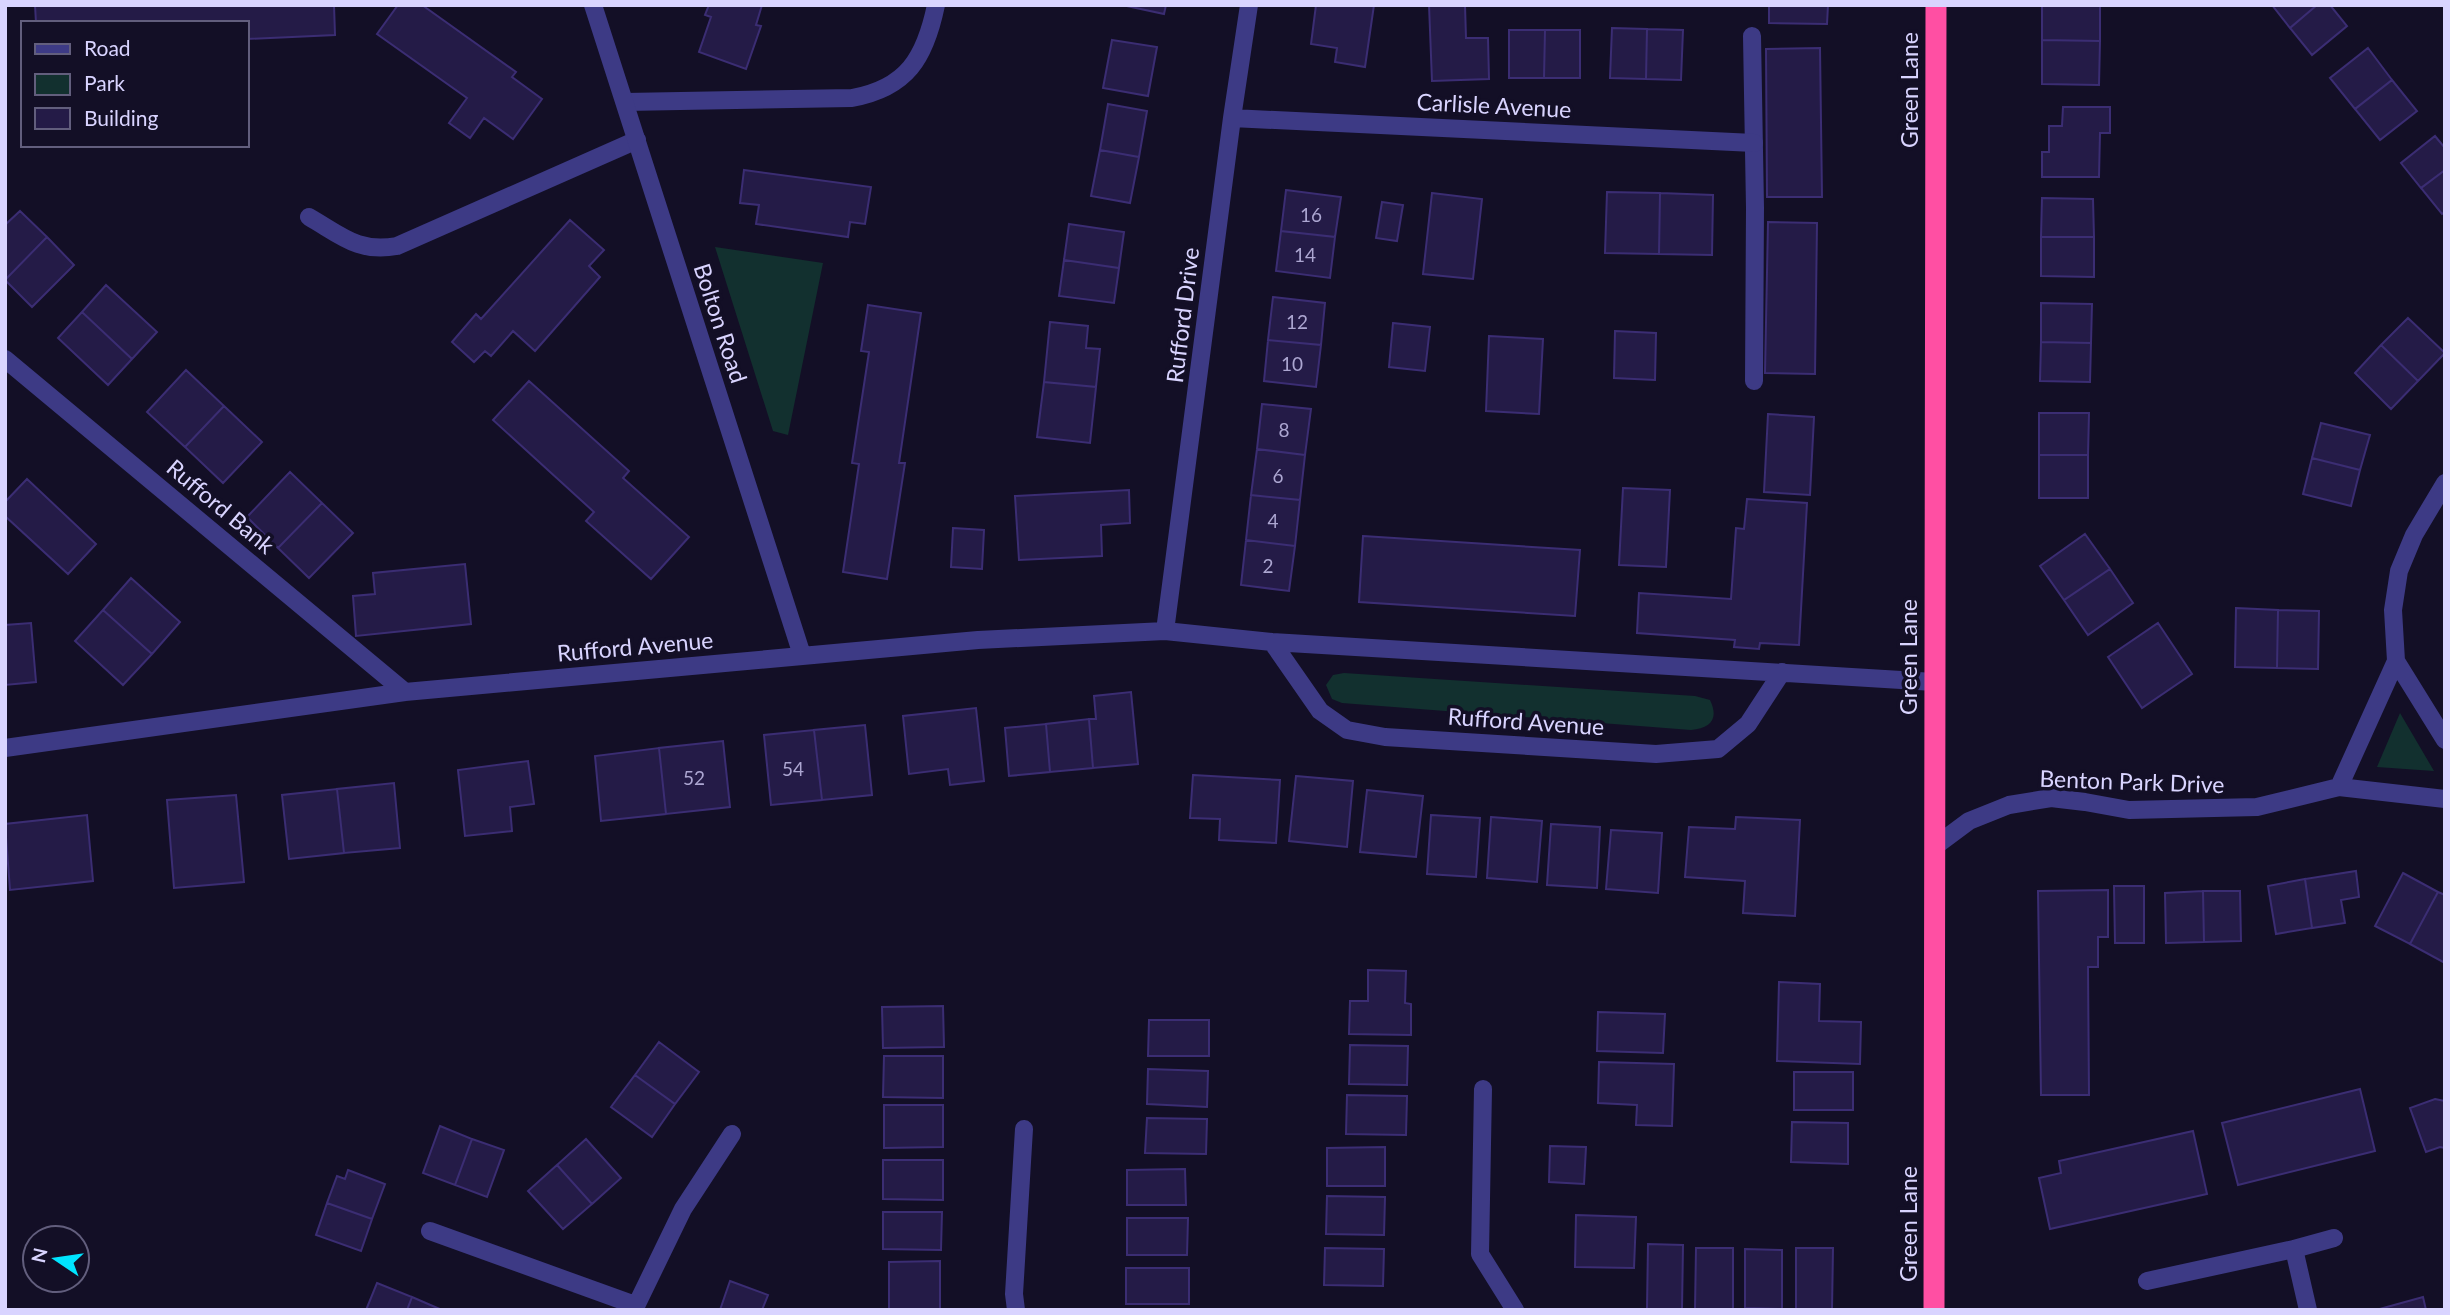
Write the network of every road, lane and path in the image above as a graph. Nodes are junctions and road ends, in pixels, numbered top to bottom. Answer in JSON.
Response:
{"nodes":[{"id":1,"x":593,"y":5,"type":"edge"},
{"id":2,"x":936,"y":5,"type":"edge"},
{"id":3,"x":1249,"y":5,"type":"edge"},
{"id":4,"x":1936,"y":5,"type":"edge"},
{"id":5,"x":1752,"y":36,"type":"dead end"},
{"id":6,"x":625,"y":102,"type":"junction"},
{"id":7,"x":1232,"y":118,"type":"junction"},
{"id":8,"x":637,"y":140,"type":"junction"},
{"id":9,"x":1754,"y":142,"type":"junction"},
{"id":10,"x":309,"y":217,"type":"dead end"},
{"id":11,"x":5,"y":359,"type":"edge"},
{"id":12,"x":1755,"y":381,"type":"dead end"},
{"id":13,"x":2445,"y":483,"type":"edge"},
{"id":14,"x":1165,"y":631,"type":"junction"},
{"id":15,"x":1272,"y":642,"type":"junction"},
{"id":16,"x":802,"y":655,"type":"junction"},
{"id":17,"x":2396,"y":661,"type":"junction"},
{"id":18,"x":1782,"y":672,"type":"junction"},
{"id":19,"x":1934,"y":682,"type":"junction"},
{"id":20,"x":405,"y":692,"type":"junction"},
{"id":21,"x":2445,"y":740,"type":"edge"},
{"id":22,"x":5,"y":748,"type":"edge"},
{"id":23,"x":2339,"y":788,"type":"junction"},
{"id":24,"x":2445,"y":799,"type":"edge"},
{"id":25,"x":1934,"y":847,"type":"junction"},
{"id":26,"x":1483,"y":1089,"type":"dead end"},
{"id":27,"x":1024,"y":1129,"type":"dead end"},
{"id":28,"x":732,"y":1134,"type":"dead end"},
{"id":29,"x":430,"y":1231,"type":"dead end"},
{"id":30,"x":2334,"y":1238,"type":"dead end"},
{"id":31,"x":2294,"y":1249,"type":"junction"},
{"id":32,"x":2147,"y":1281,"type":"dead end"},
{"id":33,"x":634,"y":1307,"type":"edge"},
{"id":34,"x":1016,"y":1310,"type":"edge"},
{"id":35,"x":1515,"y":1310,"type":"edge"},
{"id":36,"x":1934,"y":1310,"type":"edge"},
{"id":37,"x":2308,"y":1310,"type":"edge"}],
"edges":[{"from":1,"to":6,"type":"street","name":"Bolton Road"},
{"from":2,"to":6,"type":"street"},
{"from":3,"to":7,"type":"street","name":"Rufford Drive"},
{"from":4,"to":19,"type":"highway","name":"Green Lane"},
{"from":5,"to":9,"type":"street"},
{"from":6,"to":8,"type":"street","name":"Bolton Road"},
{"from":7,"to":9,"type":"street","name":"Carlisle Avenue"},
{"from":7,"to":14,"type":"street","name":"Rufford Drive"},
{"from":8,"to":10,"type":"street"},
{"from":8,"to":16,"type":"street","name":"Bolton Road"},
{"from":9,"to":12,"type":"street"},
{"from":11,"to":20,"type":"street","name":"Rufford Bank"},
{"from":13,"to":17,"type":"street"},
{"from":14,"to":15,"type":"street","name":"Rufford Avenue"},
{"from":14,"to":16,"type":"street","name":"Rufford Avenue"},
{"from":15,"to":18,"type":"street","name":"Rufford Avenue"},
{"from":15,"to":18,"type":"street","name":"Rufford Avenue"},
{"from":16,"to":20,"type":"street","name":"Rufford Avenue"},
{"from":17,"to":21,"type":"street"},
{"from":17,"to":23,"type":"street"},
{"from":18,"to":19,"type":"street","name":"Rufford Avenue"},
{"from":19,"to":25,"type":"highway","name":"Green Lane"},
{"from":20,"to":22,"type":"street","name":"Rufford Avenue"},
{"from":23,"to":24,"type":"street","name":"Benton Park Drive"},
{"from":23,"to":25,"type":"street","name":"Benton Park Drive"},
{"from":25,"to":36,"type":"highway","name":"Green Lane"},
{"from":26,"to":35,"type":"street"},
{"from":27,"to":34,"type":"street"},
{"from":28,"to":33,"type":"street"},
{"from":29,"to":33,"type":"street"},
{"from":30,"to":31,"type":"street"},
{"from":31,"to":32,"type":"street"},
{"from":31,"to":37,"type":"street"}]}
